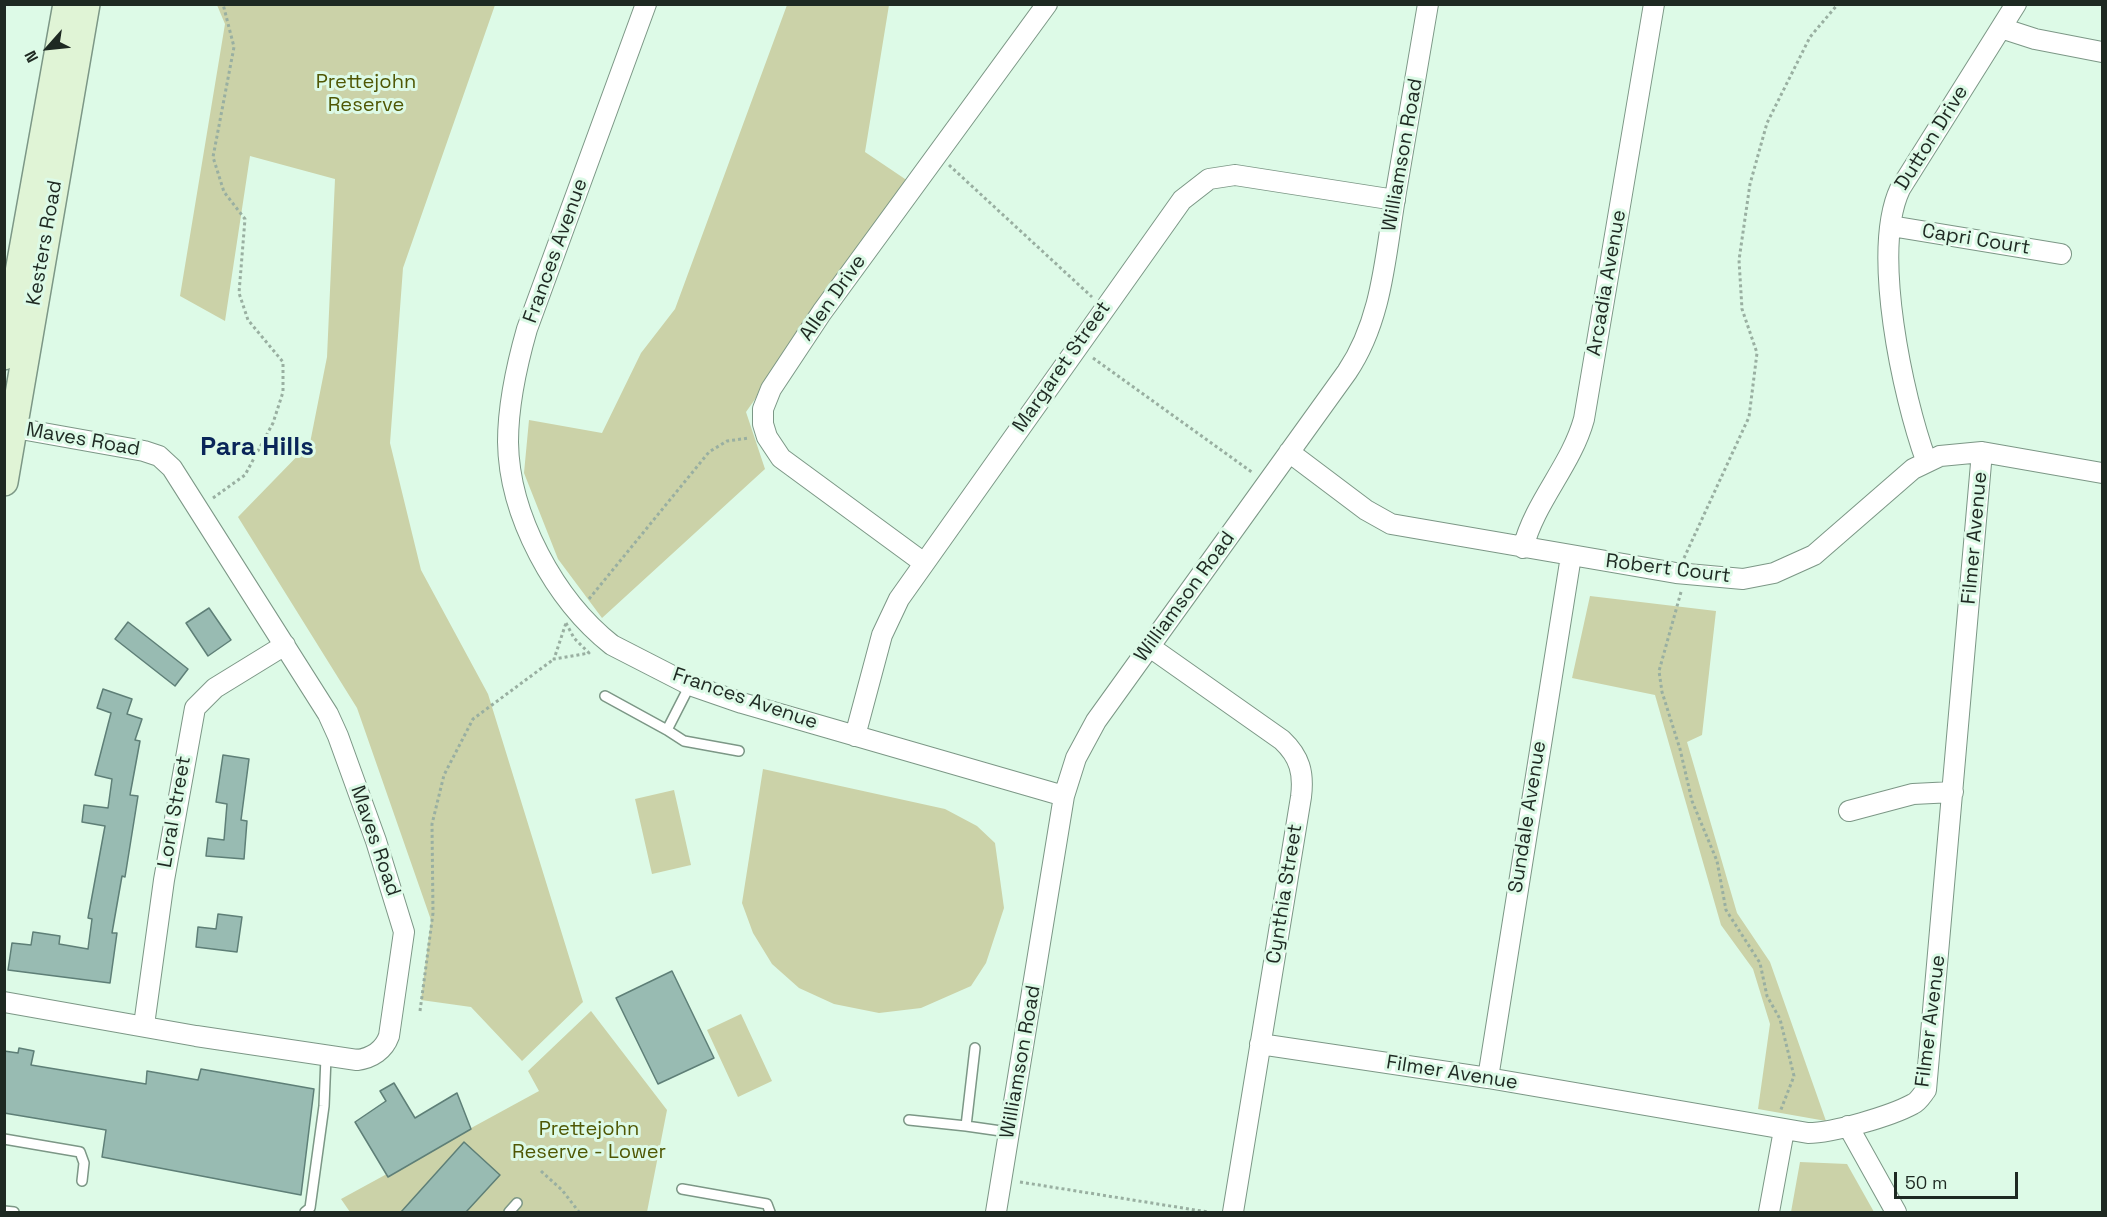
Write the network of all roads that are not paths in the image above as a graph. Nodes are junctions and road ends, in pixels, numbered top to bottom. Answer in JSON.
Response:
{"nodes":[{"id":1,"x":67,"y":4,"type":"edge"},
{"id":2,"x":86,"y":4,"type":"edge"},
{"id":3,"x":646,"y":4,"type":"edge"},
{"id":4,"x":1047,"y":4,"type":"edge"},
{"id":5,"x":1428,"y":4,"type":"edge"},
{"id":6,"x":1654,"y":4,"type":"edge"},
{"id":7,"x":2016,"y":4,"type":"edge"},
{"id":8,"x":2001,"y":28,"type":"junction"},
{"id":9,"x":2102,"y":52,"type":"edge"},
{"id":10,"x":1395,"y":200,"type":"junction"},
{"id":11,"x":1891,"y":226,"type":"junction"},
{"id":12,"x":2061,"y":254,"type":"dead end"},
{"id":13,"x":4,"y":356,"type":"edge"},
{"id":14,"x":9,"y":427,"type":"edge"},
{"id":15,"x":1290,"y":452,"type":"junction"},
{"id":16,"x":1982,"y":452,"type":"junction"},
{"id":17,"x":1926,"y":460,"type":"junction"},
{"id":18,"x":2103,"y":472,"type":"edge"},
{"id":19,"x":4,"y":482,"type":"edge"},
{"id":20,"x":1523,"y":548,"type":"junction"},
{"id":21,"x":1571,"y":556,"type":"junction"},
{"id":22,"x":924,"y":563,"type":"junction"},
{"id":23,"x":285,"y":645,"type":"junction"},
{"id":24,"x":1150,"y":647,"type":"junction"},
{"id":25,"x":690,"y":685,"type":"junction"},
{"id":26,"x":605,"y":696,"type":"dead end"},
{"id":27,"x":667,"y":730,"type":"junction"},
{"id":28,"x":855,"y":736,"type":"junction"},
{"id":29,"x":739,"y":752,"type":"dead end"},
{"id":30,"x":1953,"y":792,"type":"junction"},
{"id":31,"x":1065,"y":796,"type":"junction"},
{"id":32,"x":1849,"y":812,"type":"dead end"},
{"id":33,"x":4,"y":1002,"type":"edge"},
{"id":34,"x":144,"y":1025,"type":"junction"},
{"id":35,"x":1260,"y":1044,"type":"junction"},
{"id":36,"x":975,"y":1048,"type":"dead end"},
{"id":37,"x":326,"y":1057,"type":"junction"},
{"id":38,"x":1488,"y":1078,"type":"junction"},
{"id":39,"x":909,"y":1120,"type":"dead end"},
{"id":40,"x":966,"y":1126,"type":"junction"},
{"id":41,"x":1848,"y":1126,"type":"junction"},
{"id":42,"x":1780,"y":1129,"type":"junction"},
{"id":43,"x":1008,"y":1132,"type":"junction"},
{"id":44,"x":4,"y":1138,"type":"edge"},
{"id":45,"x":82,"y":1181,"type":"dead end"},
{"id":46,"x":682,"y":1189,"type":"dead end"},
{"id":47,"x":517,"y":1203,"type":"dead end"},
{"id":48,"x":770,"y":1206,"type":"edge"},
{"id":49,"x":4,"y":1211,"type":"edge"},
{"id":50,"x":14,"y":1212,"type":"edge"},
{"id":51,"x":305,"y":1212,"type":"edge"},
{"id":52,"x":509,"y":1212,"type":"edge"},
{"id":53,"x":996,"y":1212,"type":"edge"},
{"id":54,"x":1233,"y":1212,"type":"edge"},
{"id":55,"x":1769,"y":1212,"type":"edge"},
{"id":56,"x":1896,"y":1212,"type":"edge"}],
"edges":[{"from":1,"to":13,"type":"main road","name":"Kesters Road"},
{"from":2,"to":14,"type":"main road","name":"Kesters Road"},
{"from":3,"to":25,"type":"street","name":"Frances Avenue"},
{"from":4,"to":22,"type":"street","name":"Allen Drive"},
{"from":5,"to":10,"type":"street","name":"Williamson Road"},
{"from":6,"to":20,"type":"street","name":"Arcadia Avenue"},
{"from":7,"to":8,"type":"street","name":"Dutton Drive"},
{"from":8,"to":9,"type":"street"},
{"from":8,"to":11,"type":"street","name":"Dutton Drive"},
{"from":10,"to":15,"type":"street","name":"Williamson Road"},
{"from":10,"to":22,"type":"street","name":"Margaret Street"},
{"from":11,"to":12,"type":"street","name":"Capri Court"},
{"from":11,"to":17,"type":"street","name":"Dutton Drive"},
{"from":14,"to":19,"type":"main road","name":"Kesters Road"},
{"from":14,"to":23,"type":"street","name":"Maves Road"},
{"from":15,"to":20,"type":"street","name":"Robert Court"},
{"from":15,"to":24,"type":"street","name":"Williamson Road"},
{"from":16,"to":17,"type":"street","name":"Robert Court"},
{"from":16,"to":18,"type":"street","name":"Robert Court"},
{"from":16,"to":30,"type":"street","name":"Filmer Avenue"},
{"from":17,"to":21,"type":"street","name":"Robert Court"},
{"from":20,"to":21,"type":"street","name":"Robert Court"},
{"from":21,"to":38,"type":"street","name":"Sundale Avenue"},
{"from":22,"to":28,"type":"street","name":"Margaret Street"},
{"from":23,"to":34,"type":"street","name":"Loral Street"},
{"from":23,"to":37,"type":"street","name":"Maves Road"},
{"from":24,"to":31,"type":"street","name":"Williamson Road"},
{"from":24,"to":35,"type":"street","name":"Cynthia Street"},
{"from":25,"to":27,"type":"lane"},
{"from":25,"to":28,"type":"street","name":"Frances Avenue"},
{"from":26,"to":27,"type":"lane"},
{"from":27,"to":29,"type":"lane"},
{"from":28,"to":31,"type":"street","name":"Frances Avenue"},
{"from":30,"to":32,"type":"street"},
{"from":30,"to":41,"type":"street","name":"Filmer Avenue"},
{"from":31,"to":43,"type":"street","name":"Williamson Road"},
{"from":33,"to":34,"type":"street","name":"Maves Road"},
{"from":34,"to":37,"type":"street","name":"Maves Road"},
{"from":35,"to":38,"type":"street","name":"Filmer Avenue"},
{"from":35,"to":54,"type":"street","name":"Cynthia Street"},
{"from":36,"to":40,"type":"lane"},
{"from":37,"to":51,"type":"lane"},
{"from":38,"to":42,"type":"street","name":"Filmer Avenue"},
{"from":39,"to":40,"type":"lane"},
{"from":40,"to":43,"type":"lane"},
{"from":41,"to":42,"type":"street","name":"Filmer Avenue"},
{"from":41,"to":56,"type":"street"},
{"from":42,"to":55,"type":"street"},
{"from":43,"to":53,"type":"street","name":"Williamson Road"},
{"from":44,"to":45,"type":"lane"},
{"from":46,"to":48,"type":"lane"},
{"from":47,"to":52,"type":"lane"},
{"from":49,"to":50,"type":"lane"}]}
